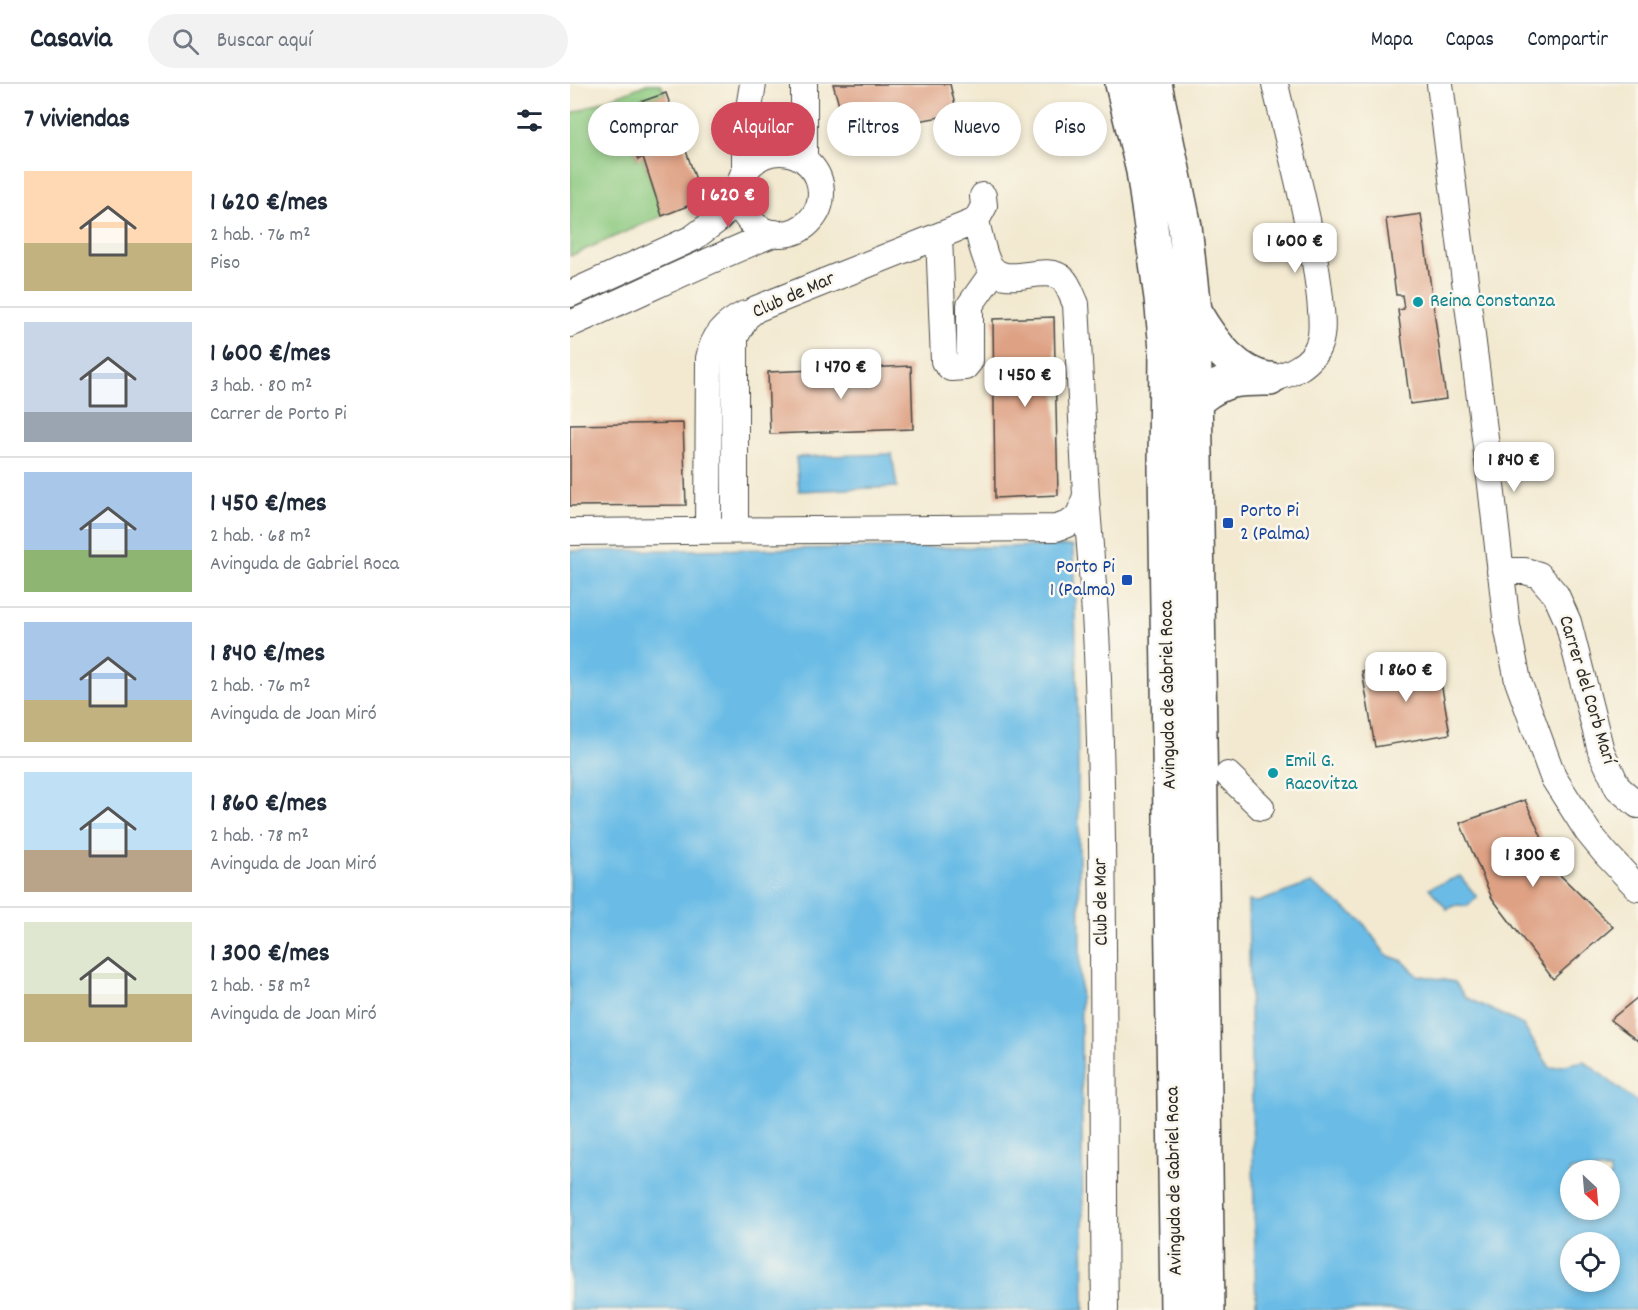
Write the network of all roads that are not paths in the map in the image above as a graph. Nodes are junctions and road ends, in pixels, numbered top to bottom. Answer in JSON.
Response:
{"nodes":[{"id":1,"x":753,"y":84,"type":"edge"},
{"id":2,"x":804,"y":84,"type":"edge"},
{"id":3,"x":1122,"y":84,"type":"edge"},
{"id":4,"x":1155,"y":84,"type":"edge"},
{"id":5,"x":1275,"y":84,"type":"edge"},
{"id":6,"x":1440,"y":84,"type":"edge"},
{"id":7,"x":804,"y":159,"type":"junction"},
{"id":8,"x":745,"y":171,"type":"junction"},
{"id":9,"x":983,"y":196,"type":"dead end"},
{"id":10,"x":739,"y":197,"type":"junction"},
{"id":11,"x":976,"y":221,"type":"junction"},
{"id":12,"x":775,"y":233,"type":"junction"},
{"id":13,"x":939,"y":236,"type":"junction"},
{"id":14,"x":994,"y":271,"type":"junction"},
{"id":15,"x":570,"y":294,"type":"edge"},
{"id":16,"x":756,"y":309,"type":"junction"},
{"id":17,"x":1194,"y":311,"type":"junction"},
{"id":18,"x":570,"y":324,"type":"edge"},
{"id":19,"x":1270,"y":380,"type":"junction"},
{"id":20,"x":1196,"y":401,"type":"junction"},
{"id":21,"x":1197,"y":434,"type":"junction"},
{"id":22,"x":1166,"y":466,"type":"junction"},
{"id":23,"x":1086,"y":495,"type":"junction"},
{"id":24,"x":708,"y":530,"type":"junction"},
{"id":25,"x":735,"y":530,"type":"junction"},
{"id":26,"x":570,"y":532,"type":"edge"},
{"id":27,"x":1500,"y":571,"type":"junction"},
{"id":28,"x":1228,"y":775,"type":"dead end"},
{"id":29,"x":1638,"y":805,"type":"edge"},
{"id":30,"x":1261,"y":807,"type":"dead end"},
{"id":31,"x":1638,"y":888,"type":"edge"},
{"id":32,"x":1105,"y":1310,"type":"edge"},
{"id":33,"x":1177,"y":1310,"type":"edge"},
{"id":34,"x":1208,"y":1310,"type":"edge"}],
"edges":[{"from":1,"to":8,"type":"street"},
{"from":2,"to":7,"type":"street"},
{"from":3,"to":22,"type":"highway","name":"Avinguda de Gabriel Roca"},
{"from":4,"to":17,"type":"highway","name":"Avinguda de Gabriel Roca"},
{"from":5,"to":19,"type":"street"},
{"from":6,"to":27,"type":"street"},
{"from":7,"to":8,"type":"street"},
{"from":7,"to":12,"type":"street"},
{"from":8,"to":10,"type":"street"},
{"from":9,"to":11,"type":"street"},
{"from":10,"to":12,"type":"street"},
{"from":10,"to":15,"type":"street"},
{"from":11,"to":13,"type":"street","name":"Club de Mar"},
{"from":11,"to":14,"type":"street"},
{"from":12,"to":18,"type":"street"},
{"from":13,"to":14,"type":"street"},
{"from":13,"to":16,"type":"street","name":"Club de Mar"},
{"from":14,"to":23,"type":"street","name":"Club de Mar"},
{"from":16,"to":24,"type":"street"},
{"from":16,"to":25,"type":"street","name":"Club de Mar"},
{"from":17,"to":19,"type":"highway"},
{"from":17,"to":20,"type":"highway","name":"Avinguda de Gabriel Roca"},
{"from":19,"to":20,"type":"highway"},
{"from":19,"to":21,"type":"highway"},
{"from":20,"to":21,"type":"highway","name":"Avinguda de Gabriel Roca"},
{"from":20,"to":22,"type":"highway"},
{"from":21,"to":34,"type":"highway","name":"Avinguda de Gabriel Roca"},
{"from":22,"to":33,"type":"highway","name":"Avinguda de Gabriel Roca"},
{"from":23,"to":25,"type":"street","name":"Club de Mar"},
{"from":23,"to":32,"type":"street","name":"Club de Mar"},
{"from":24,"to":25,"type":"street","name":"Club de Mar"},
{"from":24,"to":26,"type":"street","name":"Club de Mar"},
{"from":27,"to":29,"type":"street","name":"Carrer del Corb Marí"},
{"from":27,"to":31,"type":"street"},
{"from":28,"to":30,"type":"street"}]}
